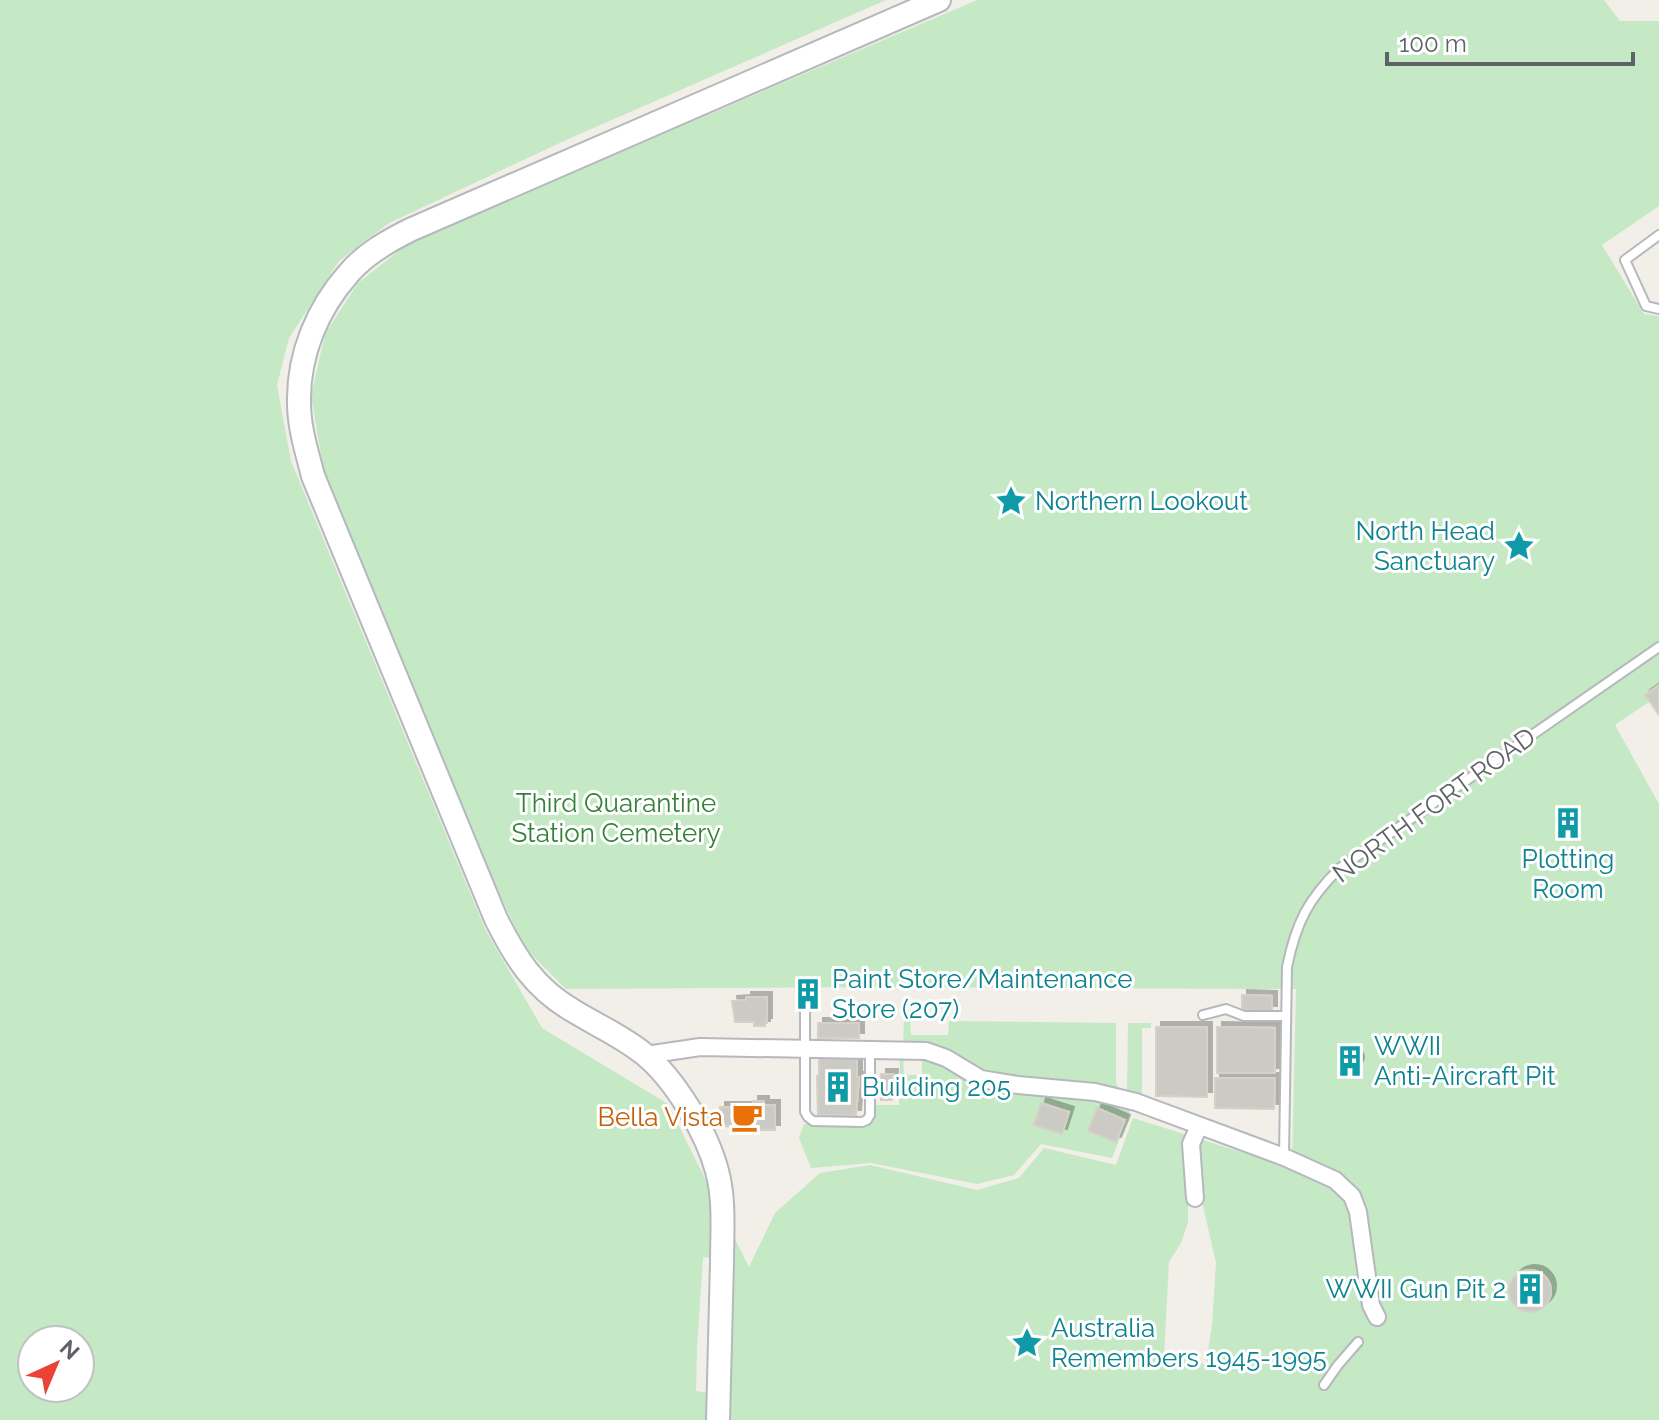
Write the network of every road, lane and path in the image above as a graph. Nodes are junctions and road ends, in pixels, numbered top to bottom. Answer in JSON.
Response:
{"nodes":[{"id":1,"x":939,"y":0,"type":"edge"},
{"id":2,"x":1659,"y":235,"type":"edge"},
{"id":3,"x":1659,"y":309,"type":"edge"},
{"id":4,"x":1659,"y":647,"type":"edge"},
{"id":5,"x":805,"y":1003,"type":"dead end"},
{"id":6,"x":1203,"y":1015,"type":"dead end"},
{"id":7,"x":1286,"y":1016,"type":"junction"},
{"id":8,"x":804,"y":1048,"type":"junction"},
{"id":9,"x":870,"y":1049,"type":"junction"},
{"id":10,"x":646,"y":1055,"type":"junction"},
{"id":11,"x":1199,"y":1126,"type":"junction"},
{"id":12,"x":1284,"y":1157,"type":"junction"},
{"id":13,"x":1195,"y":1198,"type":"dead end"},
{"id":14,"x":1377,"y":1317,"type":"dead end"},
{"id":15,"x":1358,"y":1342,"type":"dead end"},
{"id":16,"x":1324,"y":1385,"type":"dead end"},
{"id":17,"x":718,"y":1420,"type":"edge"}],
"edges":[{"from":1,"to":10,"type":"street"},
{"from":2,"to":3,"type":"lane"},
{"from":4,"to":7,"type":"lane","name":"NORTH FORT ROAD"},
{"from":5,"to":8,"type":"lane"},
{"from":6,"to":7,"type":"lane"},
{"from":7,"to":12,"type":"lane","name":"NORTH FORT ROAD"},
{"from":8,"to":9,"type":"street"},
{"from":8,"to":9,"type":"lane"},
{"from":8,"to":10,"type":"street"},
{"from":9,"to":11,"type":"street"},
{"from":10,"to":17,"type":"street"},
{"from":11,"to":12,"type":"street"},
{"from":11,"to":13,"type":"street"},
{"from":12,"to":14,"type":"street"},
{"from":15,"to":16,"type":"lane"}]}
